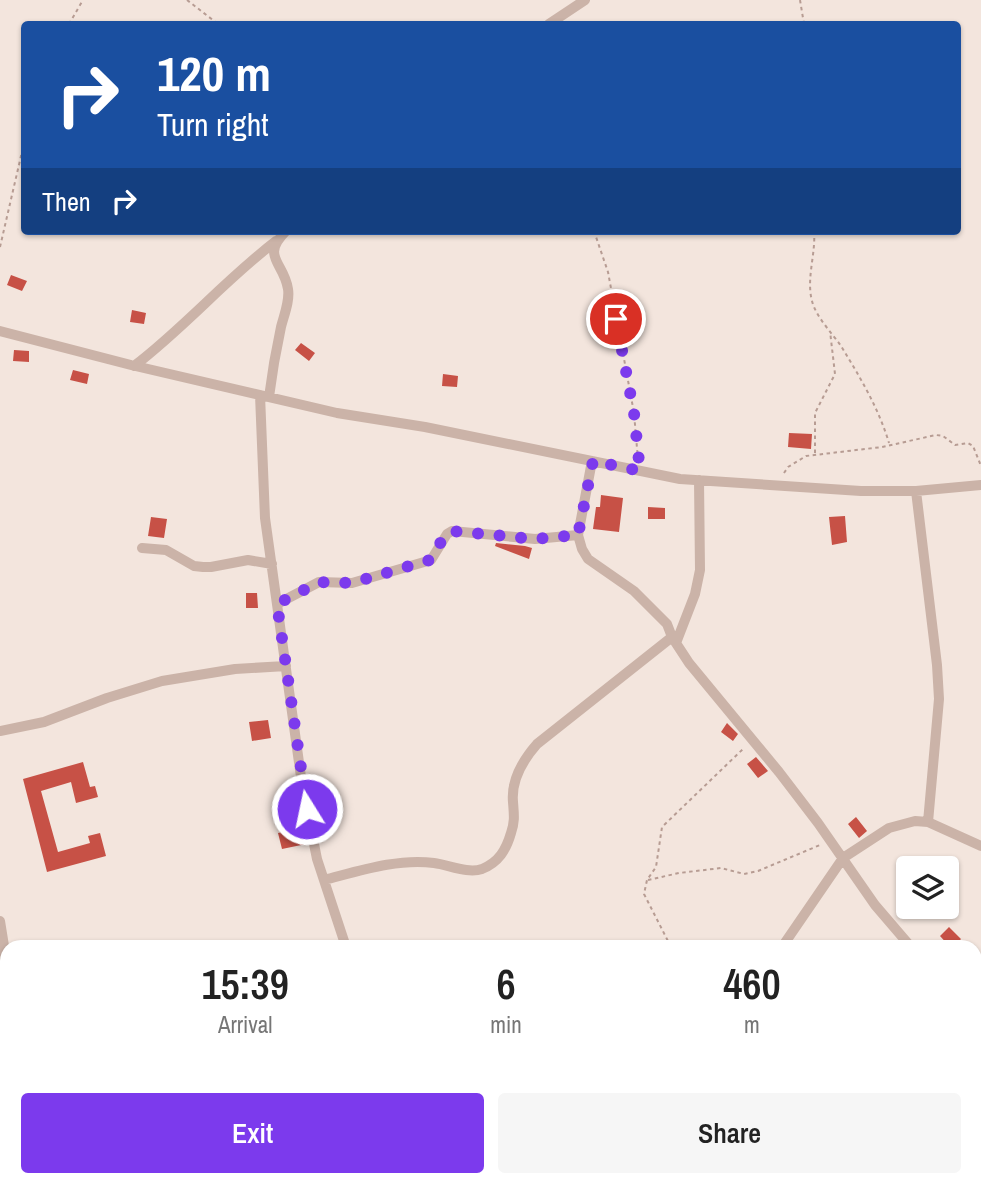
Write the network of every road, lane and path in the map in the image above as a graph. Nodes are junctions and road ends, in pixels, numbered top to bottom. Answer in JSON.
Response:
{"nodes":[{"id":1,"x":83,"y":0,"type":"edge"},
{"id":2,"x":187,"y":0,"type":"edge"},
{"id":3,"x":585,"y":0,"type":"edge"},
{"id":4,"x":800,"y":0,"type":"edge"},
{"id":5,"x":71,"y":21,"type":"edge"},
{"id":6,"x":214,"y":21,"type":"edge"},
{"id":7,"x":554,"y":21,"type":"edge"},
{"id":8,"x":804,"y":21,"type":"edge"},
{"id":9,"x":21,"y":156,"type":"edge"},
{"id":10,"x":282,"y":235,"type":"edge"},
{"id":11,"x":595,"y":235,"type":"edge"},
{"id":12,"x":814,"y":235,"type":"edge"},
{"id":13,"x":275,"y":241,"type":"junction"},
{"id":14,"x":0,"y":247,"type":"edge"},
{"id":15,"x":830,"y":330,"type":"junction"},
{"id":16,"x":0,"y":331,"type":"edge"},
{"id":17,"x":134,"y":366,"type":"junction"},
{"id":18,"x":265,"y":396,"type":"junction"},
{"id":19,"x":889,"y":445,"type":"junction"},
{"id":20,"x":816,"y":454,"type":"junction"},
{"id":21,"x":593,"y":461,"type":"junction"},
{"id":22,"x":981,"y":466,"type":"edge"},
{"id":23,"x":640,"y":471,"type":"junction"},
{"id":24,"x":699,"y":480,"type":"junction"},
{"id":25,"x":775,"y":485,"type":"junction"},
{"id":26,"x":981,"y":485,"type":"edge"},
{"id":27,"x":916,"y":491,"type":"junction"},
{"id":28,"x":578,"y":535,"type":"junction"},
{"id":29,"x":142,"y":548,"type":"dead end"},
{"id":30,"x":272,"y":564,"type":"junction"},
{"id":31,"x":277,"y":604,"type":"junction"},
{"id":32,"x":674,"y":640,"type":"junction"},
{"id":33,"x":286,"y":666,"type":"junction"},
{"id":34,"x":0,"y":732,"type":"edge"},
{"id":35,"x":752,"y":740,"type":"junction"},
{"id":36,"x":928,"y":822,"type":"junction"},
{"id":37,"x":831,"y":841,"type":"junction"},
{"id":38,"x":981,"y":846,"type":"edge"},
{"id":39,"x":843,"y":858,"type":"junction"},
{"id":40,"x":324,"y":880,"type":"junction"},
{"id":41,"x":647,"y":880,"type":"junction"},
{"id":42,"x":0,"y":921,"type":"edge"},
{"id":43,"x":3,"y":940,"type":"edge"},
{"id":44,"x":344,"y":940,"type":"edge"},
{"id":45,"x":667,"y":940,"type":"edge"},
{"id":46,"x":787,"y":940,"type":"edge"},
{"id":47,"x":905,"y":940,"type":"edge"}],
"edges":[{"from":1,"to":5,"type":"path"},
{"from":2,"to":6,"type":"path"},
{"from":3,"to":7,"type":"street"},
{"from":4,"to":8,"type":"path"},
{"from":9,"to":14,"type":"path"},
{"from":10,"to":13,"type":"street"},
{"from":11,"to":23,"type":"path"},
{"from":12,"to":15,"type":"path"},
{"from":13,"to":17,"type":"street"},
{"from":13,"to":18,"type":"street"},
{"from":15,"to":19,"type":"path"},
{"from":15,"to":20,"type":"path"},
{"from":16,"to":17,"type":"street"},
{"from":17,"to":18,"type":"street"},
{"from":18,"to":21,"type":"street"},
{"from":18,"to":30,"type":"street"},
{"from":19,"to":20,"type":"path"},
{"from":19,"to":22,"type":"path"},
{"from":20,"to":25,"type":"path"},
{"from":21,"to":23,"type":"street"},
{"from":21,"to":28,"type":"street"},
{"from":23,"to":24,"type":"street"},
{"from":24,"to":25,"type":"street"},
{"from":24,"to":32,"type":"street"},
{"from":25,"to":27,"type":"street"},
{"from":26,"to":27,"type":"street"},
{"from":27,"to":36,"type":"street"},
{"from":28,"to":31,"type":"street"},
{"from":28,"to":32,"type":"street"},
{"from":29,"to":30,"type":"street"},
{"from":30,"to":31,"type":"street"},
{"from":31,"to":33,"type":"street"},
{"from":32,"to":35,"type":"street"},
{"from":32,"to":40,"type":"street"},
{"from":33,"to":34,"type":"street"},
{"from":33,"to":40,"type":"street"},
{"from":35,"to":37,"type":"street"},
{"from":35,"to":41,"type":"path"},
{"from":36,"to":38,"type":"street"},
{"from":36,"to":39,"type":"street"},
{"from":37,"to":39,"type":"street"},
{"from":37,"to":41,"type":"path"},
{"from":39,"to":46,"type":"street"},
{"from":39,"to":47,"type":"street"},
{"from":40,"to":44,"type":"street"},
{"from":41,"to":45,"type":"path"},
{"from":42,"to":43,"type":"street"}]}
